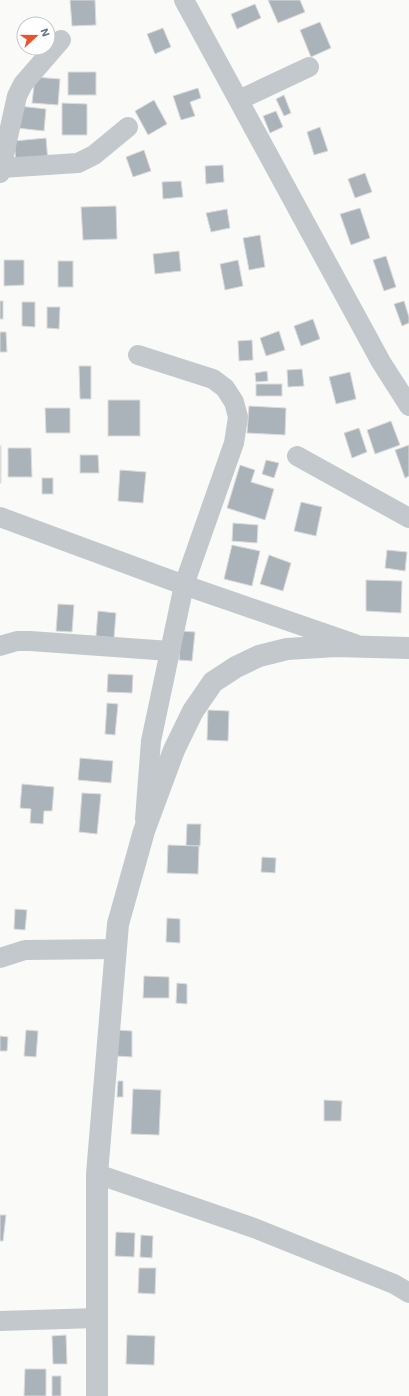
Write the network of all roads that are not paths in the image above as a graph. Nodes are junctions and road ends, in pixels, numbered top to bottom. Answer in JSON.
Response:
{"nodes":[{"id":1,"x":184,"y":0,"type":"edge"},
{"id":2,"x":61,"y":40,"type":"dead end"},
{"id":3,"x":309,"y":67,"type":"dead end"},
{"id":4,"x":239,"y":100,"type":"junction"},
{"id":5,"x":128,"y":127,"type":"dead end"},
{"id":6,"x":0,"y":171,"type":"edge"},
{"id":7,"x":138,"y":356,"type":"dead end"},
{"id":8,"x":409,"y":406,"type":"edge"},
{"id":9,"x":298,"y":456,"type":"dead end"},
{"id":10,"x":0,"y":517,"type":"edge"},
{"id":11,"x":409,"y":518,"type":"edge"},
{"id":12,"x":184,"y":585,"type":"junction"},
{"id":13,"x":0,"y":646,"type":"edge"},
{"id":14,"x":364,"y":647,"type":"junction"},
{"id":15,"x":409,"y":648,"type":"edge"},
{"id":16,"x":170,"y":651,"type":"junction"},
{"id":17,"x":144,"y":831,"type":"junction"},
{"id":18,"x":116,"y":948,"type":"junction"},
{"id":19,"x":0,"y":958,"type":"edge"},
{"id":20,"x":97,"y":1174,"type":"junction"},
{"id":21,"x":409,"y":1293,"type":"edge"},
{"id":22,"x":97,"y":1318,"type":"junction"},
{"id":23,"x":0,"y":1321,"type":"edge"},
{"id":24,"x":97,"y":1396,"type":"edge"}],
"edges":[{"from":1,"to":4,"type":"street"},
{"from":2,"to":6,"type":"street"},
{"from":3,"to":4,"type":"street"},
{"from":4,"to":8,"type":"street"},
{"from":5,"to":6,"type":"street"},
{"from":7,"to":12,"type":"street"},
{"from":9,"to":11,"type":"street"},
{"from":10,"to":12,"type":"street"},
{"from":12,"to":14,"type":"street"},
{"from":12,"to":16,"type":"street"},
{"from":13,"to":16,"type":"street"},
{"from":14,"to":15,"type":"street"},
{"from":14,"to":17,"type":"street"},
{"from":16,"to":17,"type":"street"},
{"from":17,"to":18,"type":"street"},
{"from":18,"to":19,"type":"street"},
{"from":18,"to":20,"type":"street"},
{"from":20,"to":21,"type":"street"},
{"from":20,"to":22,"type":"street"},
{"from":22,"to":23,"type":"street"},
{"from":22,"to":24,"type":"street"}]}
